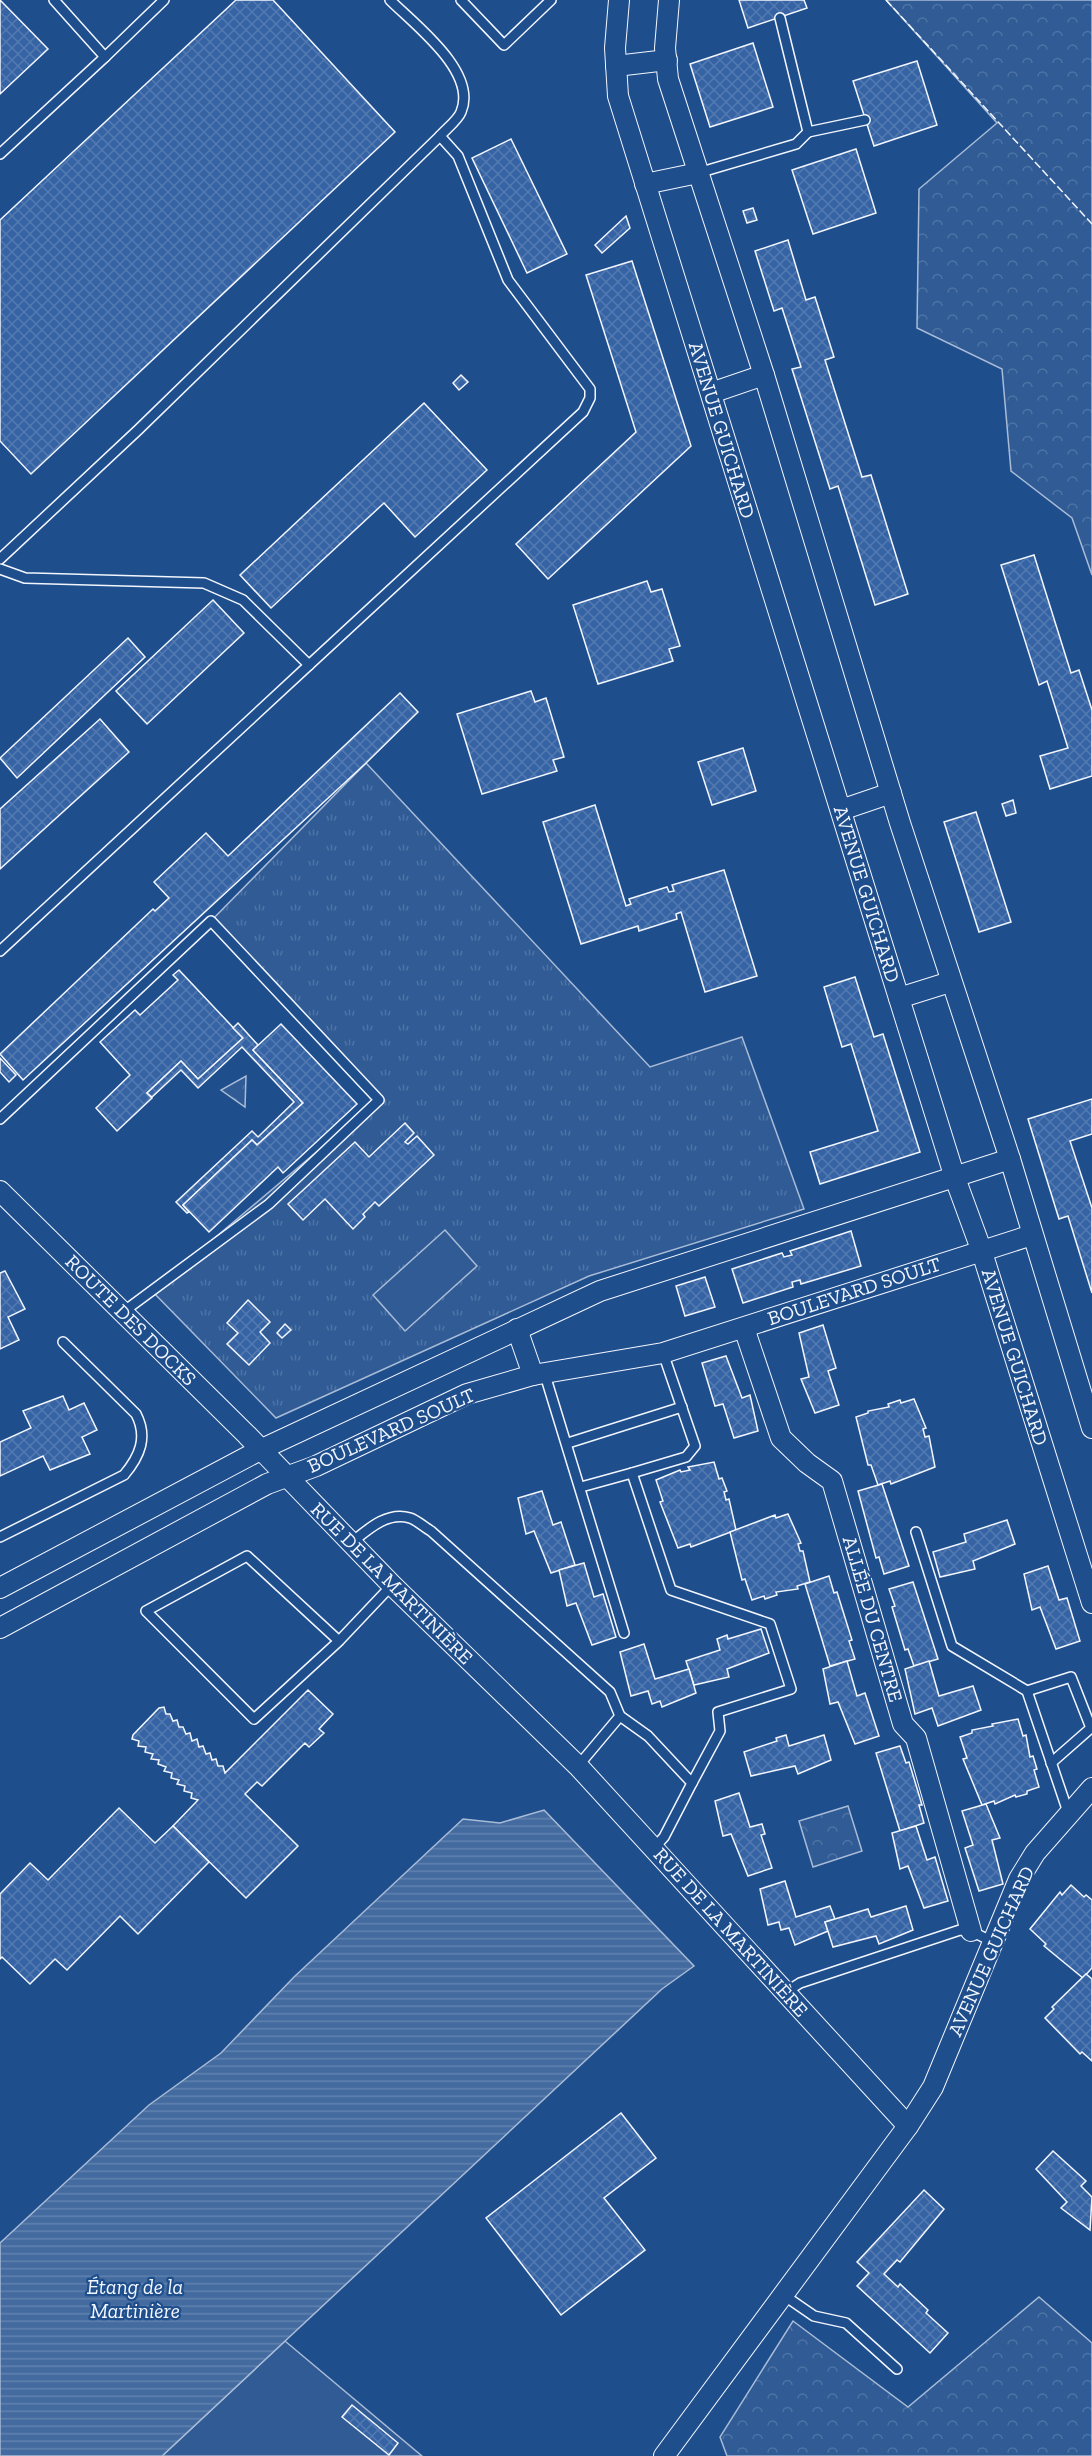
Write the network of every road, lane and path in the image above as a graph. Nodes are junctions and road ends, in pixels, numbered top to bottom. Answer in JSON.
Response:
{"nodes":[{"id":1,"x":54,"y":0,"type":"edge"},
{"id":2,"x":165,"y":0,"type":"edge"},
{"id":3,"x":390,"y":0,"type":"edge"},
{"id":4,"x":461,"y":0,"type":"edge"},
{"id":5,"x":551,"y":0,"type":"edge"},
{"id":6,"x":619,"y":0,"type":"edge"},
{"id":7,"x":669,"y":0,"type":"edge"},
{"id":8,"x":780,"y":18,"type":"dead end"},
{"id":9,"x":105,"y":57,"type":"junction"},
{"id":10,"x":667,"y":60,"type":"junction"},
{"id":11,"x":616,"y":66,"type":"junction"},
{"id":12,"x":865,"y":120,"type":"dead end"},
{"id":13,"x":808,"y":132,"type":"junction"},
{"id":14,"x":440,"y":136,"type":"junction"},
{"id":15,"x":0,"y":154,"type":"edge"},
{"id":16,"x":698,"y":173,"type":"junction"},
{"id":17,"x":645,"y":184,"type":"junction"},
{"id":18,"x":764,"y":375,"type":"junction"},
{"id":19,"x":711,"y":393,"type":"junction"},
{"id":20,"x":0,"y":559,"type":"edge"},
{"id":21,"x":0,"y":569,"type":"edge"},
{"id":22,"x":309,"y":665,"type":"junction"},
{"id":23,"x":891,"y":793,"type":"junction"},
{"id":24,"x":841,"y":810,"type":"junction"},
{"id":25,"x":0,"y":951,"type":"edge"},
{"id":26,"x":950,"y":982,"type":"junction"},
{"id":27,"x":899,"y":998,"type":"junction"},
{"id":28,"x":0,"y":1119,"type":"edge"},
{"id":29,"x":1010,"y":1159,"type":"junction"},
{"id":30,"x":955,"y":1178,"type":"junction"},
{"id":31,"x":0,"y":1191,"type":"edge"},
{"id":32,"x":1032,"y":1235,"type":"junction"},
{"id":33,"x":981,"y":1249,"type":"junction"},
{"id":34,"x":123,"y":1312,"type":"junction"},
{"id":35,"x":744,"y":1328,"type":"junction"},
{"id":36,"x":517,"y":1329,"type":"junction"},
{"id":37,"x":63,"y":1342,"type":"dead end"},
{"id":38,"x":663,"y":1353,"type":"junction"},
{"id":39,"x":539,"y":1375,"type":"junction"},
{"id":40,"x":682,"y":1407,"type":"junction"},
{"id":41,"x":1092,"y":1428,"type":"edge"},
{"id":42,"x":568,"y":1443,"type":"junction"},
{"id":43,"x":260,"y":1450,"type":"junction"},
{"id":44,"x":632,"y":1473,"type":"junction"},
{"id":45,"x":285,"y":1475,"type":"junction"},
{"id":46,"x":581,"y":1487,"type":"junction"},
{"id":47,"x":916,"y":1532,"type":"dead end"},
{"id":48,"x":0,"y":1537,"type":"edge"},
{"id":49,"x":351,"y":1543,"type":"junction"},
{"id":50,"x":392,"y":1585,"type":"junction"},
{"id":51,"x":0,"y":1588,"type":"edge"},
{"id":52,"x":1092,"y":1603,"type":"edge"},
{"id":53,"x":0,"y":1628,"type":"edge"},
{"id":54,"x":624,"y":1633,"type":"dead end"},
{"id":55,"x":339,"y":1641,"type":"junction"},
{"id":56,"x":1027,"y":1691,"type":"junction"},
{"id":57,"x":620,"y":1716,"type":"junction"},
{"id":58,"x":1051,"y":1763,"type":"junction"},
{"id":59,"x":578,"y":1766,"type":"junction"},
{"id":60,"x":692,"y":1783,"type":"junction"},
{"id":61,"x":1092,"y":1788,"type":"edge"},
{"id":62,"x":1068,"y":1812,"type":"junction"},
{"id":63,"x":654,"y":1848,"type":"junction"},
{"id":64,"x":971,"y":1930,"type":"junction"},
{"id":65,"x":991,"y":1941,"type":"junction"},
{"id":66,"x":786,"y":1992,"type":"junction"},
{"id":67,"x":908,"y":2126,"type":"junction"},
{"id":68,"x":785,"y":2296,"type":"junction"},
{"id":69,"x":897,"y":2369,"type":"dead end"},
{"id":70,"x":664,"y":2456,"type":"edge"}],
"edges":[{"from":1,"to":9,"type":"lane"},
{"from":2,"to":9,"type":"lane"},
{"from":3,"to":14,"type":"lane"},
{"from":4,"to":5,"type":"lane"},
{"from":6,"to":11,"type":"street","name":"AVENUE GUICHARD"},
{"from":7,"to":10,"type":"street"},
{"from":8,"to":13,"type":"lane"},
{"from":9,"to":15,"type":"lane"},
{"from":10,"to":11,"type":"street"},
{"from":10,"to":16,"type":"street"},
{"from":11,"to":17,"type":"street","name":"AVENUE GUICHARD"},
{"from":12,"to":13,"type":"lane"},
{"from":13,"to":16,"type":"lane"},
{"from":14,"to":20,"type":"lane"},
{"from":14,"to":22,"type":"lane"},
{"from":16,"to":17,"type":"street"},
{"from":16,"to":18,"type":"street"},
{"from":17,"to":19,"type":"street","name":"AVENUE GUICHARD"},
{"from":18,"to":19,"type":"street"},
{"from":18,"to":23,"type":"street"},
{"from":19,"to":24,"type":"street","name":"AVENUE GUICHARD"},
{"from":21,"to":22,"type":"lane"},
{"from":22,"to":25,"type":"lane"},
{"from":23,"to":24,"type":"street"},
{"from":23,"to":26,"type":"street"},
{"from":24,"to":27,"type":"street","name":"AVENUE GUICHARD"},
{"from":26,"to":27,"type":"street"},
{"from":26,"to":29,"type":"street"},
{"from":27,"to":30,"type":"street","name":"AVENUE GUICHARD"},
{"from":28,"to":34,"type":"lane"},
{"from":29,"to":30,"type":"street","name":"BOULEVARD SOULT"},
{"from":29,"to":32,"type":"street"},
{"from":30,"to":33,"type":"street","name":"AVENUE GUICHARD"},
{"from":30,"to":36,"type":"street","name":"BOULEVARD SOULT"},
{"from":31,"to":34,"type":"street","name":"ROUTE DES DOCKS"},
{"from":32,"to":33,"type":"street","name":"BOULEVARD SOULT"},
{"from":32,"to":41,"type":"street"},
{"from":33,"to":35,"type":"street","name":"BOULEVARD SOULT"},
{"from":33,"to":52,"type":"street","name":"AVENUE GUICHARD"},
{"from":34,"to":43,"type":"street","name":"ROUTE DES DOCKS"},
{"from":35,"to":38,"type":"street","name":"BOULEVARD SOULT"},
{"from":35,"to":64,"type":"street","name":"ALLÉE DU CENTRE"},
{"from":36,"to":39,"type":"street"},
{"from":36,"to":43,"type":"street","name":"BOULEVARD SOULT"},
{"from":37,"to":48,"type":"lane"},
{"from":38,"to":39,"type":"street","name":"BOULEVARD SOULT"},
{"from":38,"to":40,"type":"lane"},
{"from":39,"to":42,"type":"lane"},
{"from":39,"to":45,"type":"street","name":"BOULEVARD SOULT"},
{"from":40,"to":42,"type":"lane"},
{"from":40,"to":44,"type":"lane"},
{"from":42,"to":46,"type":"lane"},
{"from":43,"to":45,"type":"street","name":"RUE DE LA MARTINIÈRE"},
{"from":43,"to":51,"type":"street","name":"BOULEVARD SOULT"},
{"from":44,"to":46,"type":"lane"},
{"from":44,"to":60,"type":"lane"},
{"from":45,"to":49,"type":"street","name":"RUE DE LA MARTINIÈRE"},
{"from":45,"to":53,"type":"street","name":"BOULEVARD SOULT"},
{"from":46,"to":54,"type":"lane"},
{"from":47,"to":56,"type":"lane"},
{"from":49,"to":50,"type":"street","name":"RUE DE LA MARTINIÈRE"},
{"from":49,"to":57,"type":"lane"},
{"from":50,"to":55,"type":"lane"},
{"from":50,"to":59,"type":"street","name":"RUE DE LA MARTINIÈRE"},
{"from":55,"to":55,"type":"lane"},
{"from":56,"to":58,"type":"lane"},
{"from":56,"to":58,"type":"lane"},
{"from":57,"to":59,"type":"lane"},
{"from":57,"to":60,"type":"lane"},
{"from":58,"to":62,"type":"lane"},
{"from":59,"to":63,"type":"street","name":"RUE DE LA MARTINIÈRE"},
{"from":60,"to":63,"type":"lane"},
{"from":61,"to":62,"type":"street","name":"AVENUE GUICHARD"},
{"from":62,"to":65,"type":"street","name":"AVENUE GUICHARD"},
{"from":63,"to":66,"type":"street","name":"RUE DE LA MARTINIÈRE"},
{"from":64,"to":65,"type":"lane"},
{"from":64,"to":66,"type":"lane"},
{"from":65,"to":67,"type":"street","name":"AVENUE GUICHARD"},
{"from":66,"to":67,"type":"street","name":"RUE DE LA MARTINIÈRE"},
{"from":67,"to":68,"type":"street"},
{"from":68,"to":69,"type":"lane"},
{"from":68,"to":70,"type":"street"}]}
